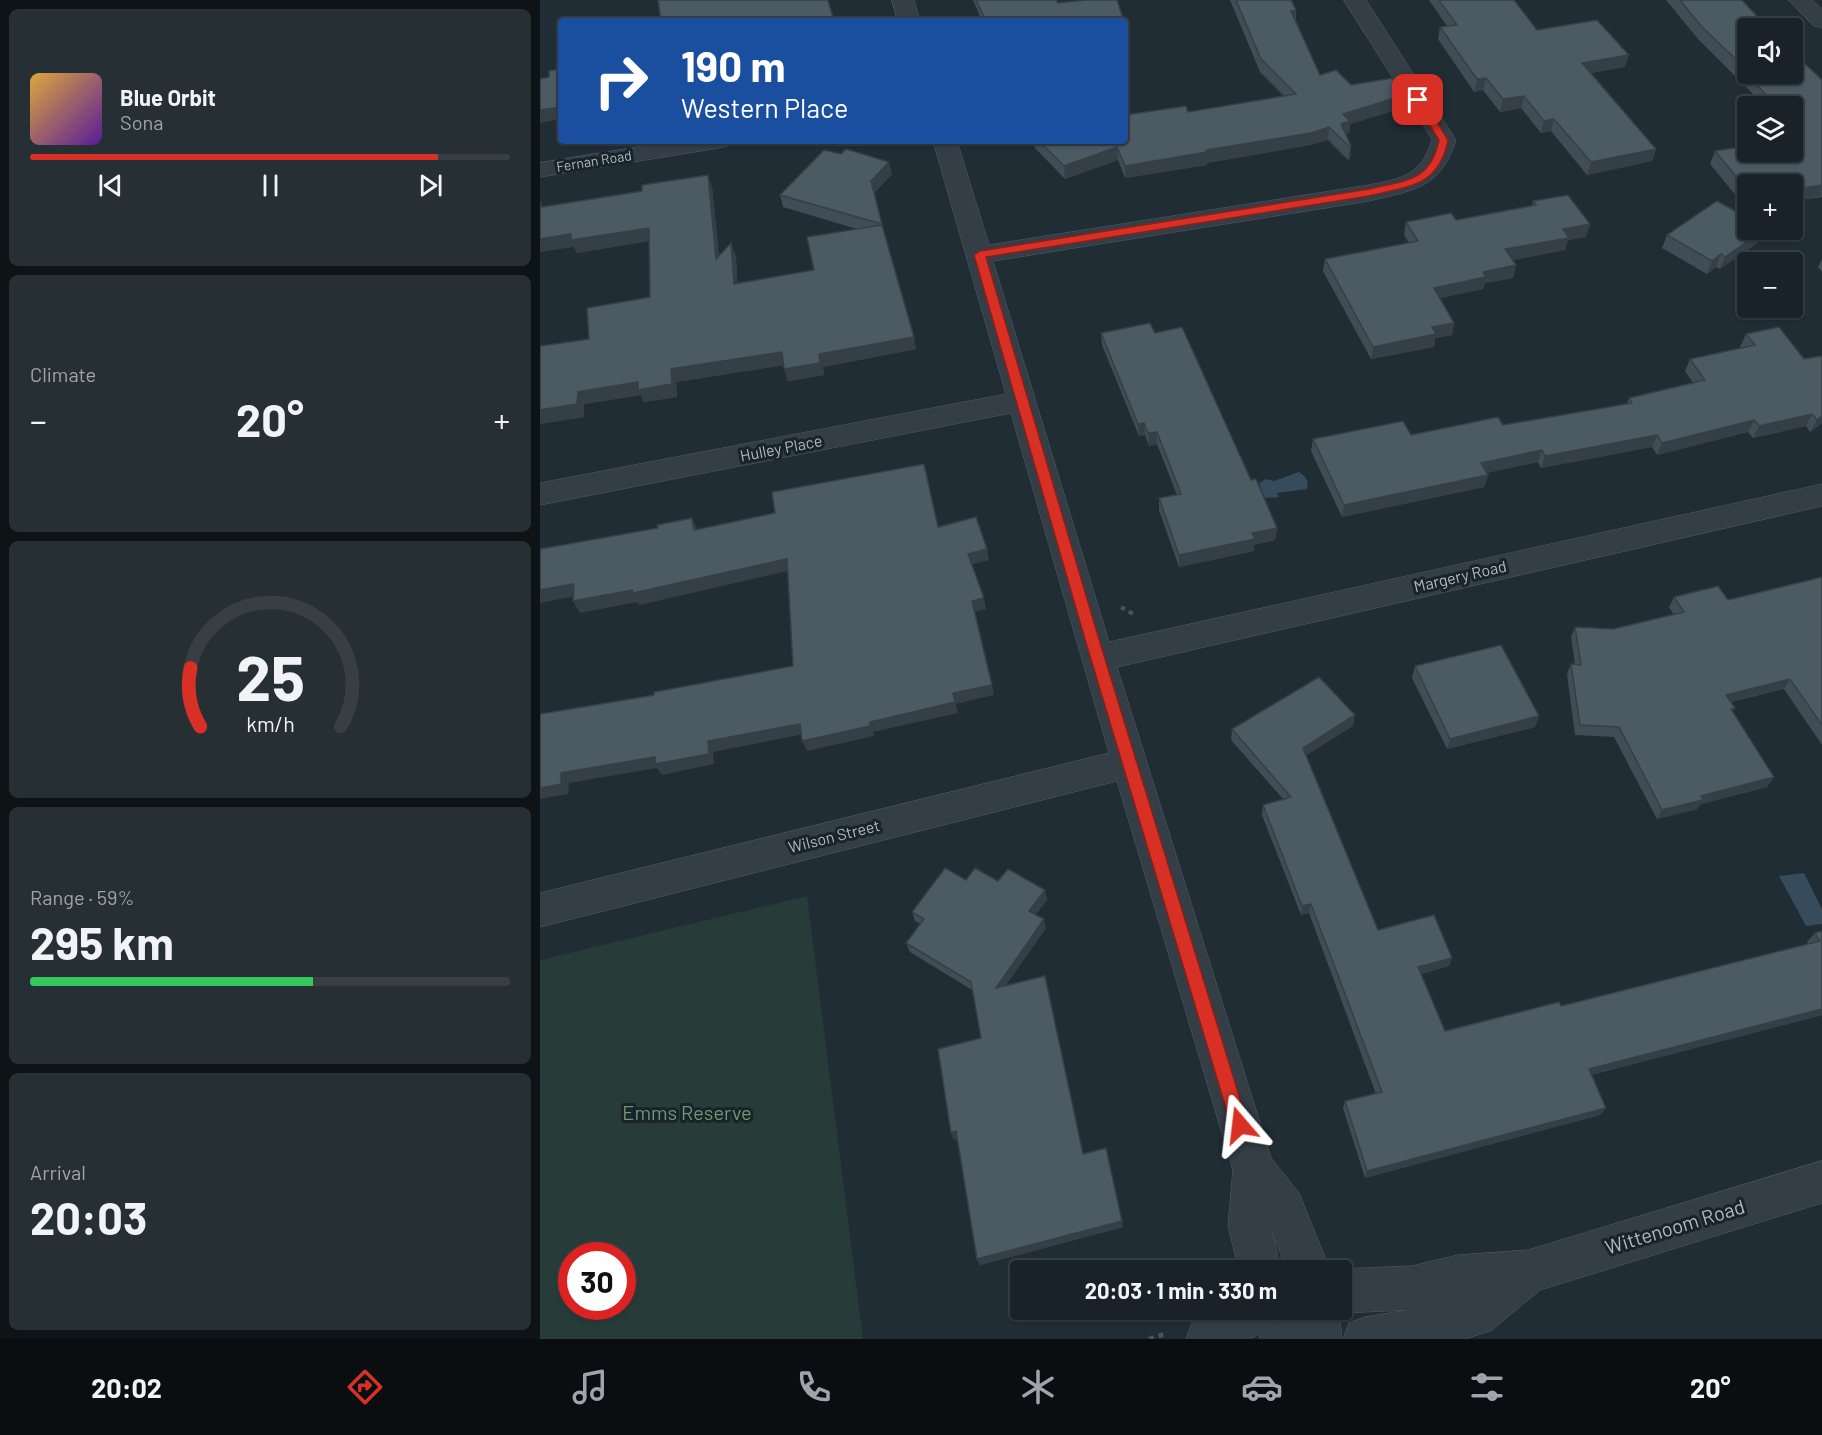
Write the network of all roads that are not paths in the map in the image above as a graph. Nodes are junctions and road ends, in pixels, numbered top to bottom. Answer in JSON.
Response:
{"nodes":[{"id":1,"x":903,"y":0,"type":"edge"},
{"id":2,"x":1355,"y":0,"type":"edge"},
{"id":3,"x":1800,"y":0,"type":"edge"},
{"id":4,"x":908,"y":18,"type":"edge"},
{"id":5,"x":1822,"y":21,"type":"edge"},
{"id":6,"x":700,"y":144,"type":"edge"},
{"id":7,"x":946,"y":144,"type":"edge"},
{"id":8,"x":540,"y":170,"type":"edge"},
{"id":9,"x":980,"y":255,"type":"junction"},
{"id":10,"x":1022,"y":401,"type":"junction"},
{"id":11,"x":540,"y":494,"type":"edge"},
{"id":12,"x":1822,"y":495,"type":"edge"},
{"id":13,"x":1098,"y":658,"type":"junction"},
{"id":14,"x":1129,"y":763,"type":"junction"},
{"id":15,"x":540,"y":910,"type":"edge"},
{"id":16,"x":1254,"y":1170,"type":"junction"},
{"id":17,"x":1822,"y":1182,"type":"edge"},
{"id":18,"x":1258,"y":1260,"type":"edge"},
{"id":19,"x":1304,"y":1260,"type":"edge"},
{"id":20,"x":1528,"y":1272,"type":"junction"},
{"id":21,"x":1352,"y":1291,"type":"edge"},
{"id":22,"x":1240,"y":1320,"type":"edge"},
{"id":23,"x":1276,"y":1320,"type":"edge"},
{"id":24,"x":1318,"y":1320,"type":"edge"},
{"id":25,"x":1208,"y":1339,"type":"edge"},
{"id":26,"x":1283,"y":1339,"type":"edge"},
{"id":27,"x":1320,"y":1339,"type":"edge"},
{"id":28,"x":1365,"y":1339,"type":"edge"}],
"edges":[{"from":1,"to":4,"type":"street"},
{"from":2,"to":9,"type":"street"},
{"from":3,"to":5,"type":"street"},
{"from":6,"to":8,"type":"street","name":"Fernan Road"},
{"from":7,"to":9,"type":"street"},
{"from":9,"to":10,"type":"street"},
{"from":10,"to":11,"type":"street","name":"Hulley Place"},
{"from":10,"to":13,"type":"street"},
{"from":12,"to":13,"type":"street","name":"Margery Road"},
{"from":13,"to":14,"type":"street"},
{"from":14,"to":15,"type":"street","name":"Wilson Street"},
{"from":14,"to":16,"type":"street"},
{"from":16,"to":18,"type":"street"},
{"from":16,"to":19,"type":"street"},
{"from":17,"to":20,"type":"street","name":"Wittenoom Road"},
{"from":20,"to":21,"type":"street","name":"Wittenoom Road"},
{"from":20,"to":28,"type":"street","name":"Wittenoom Road"},
{"from":22,"to":25,"type":"street"},
{"from":23,"to":26,"type":"street"},
{"from":24,"to":27,"type":"street"}]}
